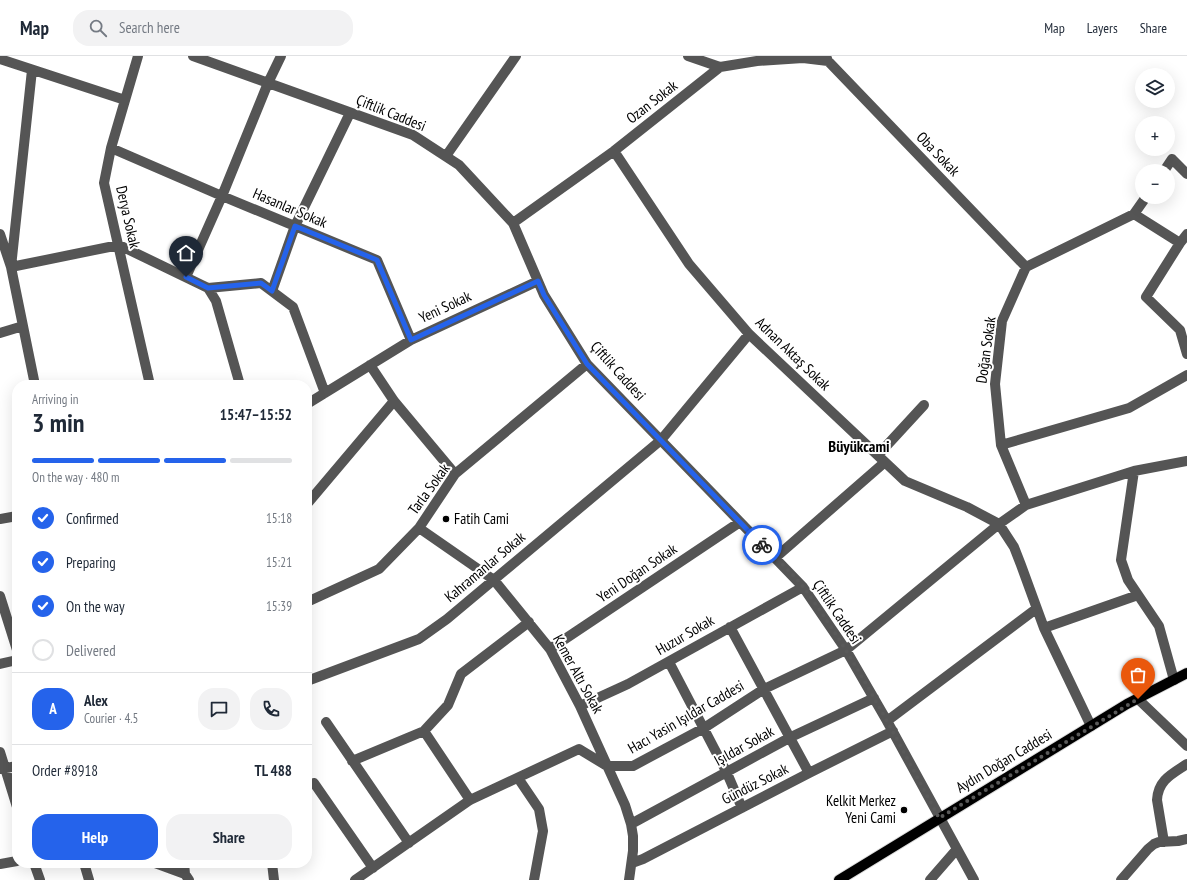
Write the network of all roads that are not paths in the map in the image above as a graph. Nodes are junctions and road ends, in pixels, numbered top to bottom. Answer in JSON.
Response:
{"nodes":[{"id":1,"x":138,"y":56,"type":"edge"},
{"id":2,"x":193,"y":56,"type":"edge"},
{"id":3,"x":281,"y":56,"type":"edge"},
{"id":4,"x":516,"y":56,"type":"edge"},
{"id":5,"x":688,"y":56,"type":"edge"},
{"id":6,"x":0,"y":59,"type":"edge"},
{"id":7,"x":827,"y":59,"type":"edge"},
{"id":8,"x":720,"y":67,"type":"junction"},
{"id":9,"x":32,"y":70,"type":"junction"},
{"id":10,"x":268,"y":83,"type":"junction"},
{"id":11,"x":125,"y":100,"type":"junction"},
{"id":12,"x":350,"y":112,"type":"junction"},
{"id":13,"x":112,"y":148,"type":"junction"},
{"id":14,"x":614,"y":151,"type":"junction"},
{"id":15,"x":446,"y":156,"type":"junction"},
{"id":16,"x":1169,"y":164,"type":"edge"},
{"id":17,"x":1187,"y":174,"type":"edge"},
{"id":18,"x":222,"y":196,"type":"junction"},
{"id":19,"x":1141,"y":204,"type":"edge"},
{"id":20,"x":1134,"y":214,"type":"junction"},
{"id":21,"x":513,"y":223,"type":"junction"},
{"id":22,"x":295,"y":226,"type":"junction"},
{"id":23,"x":0,"y":234,"type":"edge"},
{"id":24,"x":1187,"y":234,"type":"edge"},
{"id":25,"x":1180,"y":243,"type":"junction"},
{"id":26,"x":119,"y":245,"type":"junction"},
{"id":27,"x":11,"y":267,"type":"junction"},
{"id":28,"x":1026,"y":267,"type":"junction"},
{"id":29,"x":186,"y":277,"type":"junction"},
{"id":30,"x":538,"y":281,"type":"junction"},
{"id":31,"x":208,"y":288,"type":"junction"},
{"id":32,"x":272,"y":291,"type":"junction"},
{"id":33,"x":23,"y":326,"type":"junction"},
{"id":34,"x":0,"y":333,"type":"edge"},
{"id":35,"x":749,"y":334,"type":"junction"},
{"id":36,"x":411,"y":340,"type":"junction"},
{"id":37,"x":1187,"y":354,"type":"edge"},
{"id":38,"x":587,"y":364,"type":"junction"},
{"id":39,"x":370,"y":365,"type":"junction"},
{"id":40,"x":1187,"y":375,"type":"edge"},
{"id":41,"x":34,"y":380,"type":"edge"},
{"id":42,"x":149,"y":380,"type":"edge"},
{"id":43,"x":239,"y":380,"type":"edge"},
{"id":44,"x":325,"y":393,"type":"junction"},
{"id":45,"x":312,"y":401,"type":"edge"},
{"id":46,"x":394,"y":401,"type":"junction"},
{"id":47,"x":924,"y":405,"type":"dead end"},
{"id":48,"x":661,"y":440,"type":"junction"},
{"id":49,"x":1001,"y":444,"type":"junction"},
{"id":50,"x":881,"y":458,"type":"junction"},
{"id":51,"x":1187,"y":461,"type":"edge"},
{"id":52,"x":1134,"y":471,"type":"junction"},
{"id":53,"x":455,"y":474,"type":"junction"},
{"id":54,"x":312,"y":498,"type":"edge"},
{"id":55,"x":1026,"y":505,"type":"junction"},
{"id":56,"x":12,"y":517,"type":"edge"},
{"id":57,"x":0,"y":519,"type":"edge"},
{"id":58,"x":740,"y":522,"type":"junction"},
{"id":59,"x":999,"y":524,"type":"junction"},
{"id":60,"x":419,"y":528,"type":"junction"},
{"id":61,"x":775,"y":558,"type":"junction"},
{"id":62,"x":494,"y":580,"type":"junction"},
{"id":63,"x":803,"y":587,"type":"junction"},
{"id":64,"x":1138,"y":595,"type":"junction"},
{"id":65,"x":0,"y":596,"type":"edge"},
{"id":66,"x":312,"y":600,"type":"edge"},
{"id":67,"x":1036,"y":609,"type":"junction"},
{"id":68,"x":529,"y":622,"type":"junction"},
{"id":69,"x":730,"y":627,"type":"junction"},
{"id":70,"x":1044,"y":628,"type":"junction"},
{"id":71,"x":12,"y":632,"type":"edge"},
{"id":72,"x":550,"y":649,"type":"junction"},
{"id":73,"x":846,"y":650,"type":"junction"},
{"id":74,"x":12,"y":661,"type":"edge"},
{"id":75,"x":669,"y":662,"type":"junction"},
{"id":76,"x":0,"y":664,"type":"edge"},
{"id":77,"x":1187,"y":673,"type":"edge"},
{"id":78,"x":312,"y":679,"type":"edge"},
{"id":79,"x":1174,"y":680,"type":"junction"},
{"id":80,"x":764,"y":689,"type":"junction"},
{"id":81,"x":874,"y":698,"type":"junction"},
{"id":82,"x":1138,"y":699,"type":"junction"},
{"id":83,"x":580,"y":706,"type":"junction"},
{"id":84,"x":887,"y":721,"type":"junction"},
{"id":85,"x":326,"y":722,"type":"dead end"},
{"id":86,"x":1091,"y":726,"type":"junction"},
{"id":87,"x":704,"y":728,"type":"junction"},
{"id":88,"x":424,"y":731,"type":"junction"},
{"id":89,"x":893,"y":732,"type":"junction"},
{"id":90,"x":790,"y":737,"type":"junction"},
{"id":91,"x":1187,"y":746,"type":"edge"},
{"id":92,"x":0,"y":752,"type":"edge"},
{"id":93,"x":352,"y":761,"type":"junction"},
{"id":94,"x":1187,"y":764,"type":"edge"},
{"id":95,"x":607,"y":766,"type":"junction"},
{"id":96,"x":3,"y":769,"type":"edge"},
{"id":97,"x":727,"y":773,"type":"junction"},
{"id":98,"x":809,"y":773,"type":"junction"},
{"id":99,"x":518,"y":778,"type":"junction"},
{"id":100,"x":314,"y":783,"type":"dead end"},
{"id":101,"x":12,"y":793,"type":"edge"},
{"id":102,"x":470,"y":800,"type":"junction"},
{"id":103,"x":742,"y":808,"type":"junction"},
{"id":104,"x":939,"y":818,"type":"junction"},
{"id":105,"x":631,"y":824,"type":"junction"},
{"id":106,"x":1187,"y":839,"type":"edge"},
{"id":107,"x":1164,"y":842,"type":"junction"},
{"id":108,"x":409,"y":843,"type":"junction"},
{"id":109,"x":957,"y":849,"type":"junction"},
{"id":110,"x":12,"y":862,"type":"edge"},
{"id":111,"x":632,"y":863,"type":"junction"},
{"id":112,"x":0,"y":864,"type":"edge"},
{"id":113,"x":36,"y":868,"type":"edge"},
{"id":114,"x":85,"y":868,"type":"edge"},
{"id":115,"x":166,"y":868,"type":"edge"},
{"id":116,"x":273,"y":868,"type":"edge"},
{"id":117,"x":373,"y":868,"type":"junction"},
{"id":118,"x":187,"y":877,"type":"edge"},
{"id":119,"x":40,"y":880,"type":"edge"},
{"id":120,"x":89,"y":880,"type":"edge"},
{"id":121,"x":274,"y":880,"type":"edge"},
{"id":122,"x":355,"y":880,"type":"edge"},
{"id":123,"x":534,"y":880,"type":"edge"},
{"id":124,"x":629,"y":880,"type":"edge"},
{"id":125,"x":839,"y":880,"type":"edge"},
{"id":126,"x":930,"y":880,"type":"edge"},
{"id":127,"x":974,"y":880,"type":"edge"},
{"id":128,"x":1121,"y":880,"type":"edge"}],
"edges":[{"from":1,"to":11,"type":"street","name":"Derya Sokak"},
{"from":2,"to":10,"type":"street","name":"Çiftlik Caddesi"},
{"from":3,"to":10,"type":"street"},
{"from":4,"to":15,"type":"street"},
{"from":5,"to":8,"type":"street"},
{"from":6,"to":9,"type":"street"},
{"from":7,"to":8,"type":"street","name":"Ozan Sokak"},
{"from":7,"to":28,"type":"street","name":"Oba Sokak"},
{"from":8,"to":14,"type":"street","name":"Ozan Sokak"},
{"from":9,"to":11,"type":"street"},
{"from":9,"to":27,"type":"street"},
{"from":10,"to":12,"type":"street","name":"Çiftlik Caddesi"},
{"from":10,"to":18,"type":"street"},
{"from":11,"to":13,"type":"street","name":"Derya Sokak"},
{"from":12,"to":15,"type":"street","name":"Çiftlik Caddesi"},
{"from":12,"to":22,"type":"street"},
{"from":13,"to":18,"type":"street","name":"Hasanlar Sokak"},
{"from":13,"to":26,"type":"street","name":"Derya Sokak"},
{"from":14,"to":21,"type":"street","name":"Ozan Sokak"},
{"from":14,"to":35,"type":"street","name":"Adnan Aktaş Sokak"},
{"from":15,"to":21,"type":"street","name":"Çiftlik Caddesi"},
{"from":16,"to":17,"type":"street"},
{"from":18,"to":22,"type":"street","name":"Hasanlar Sokak"},
{"from":18,"to":29,"type":"street"},
{"from":19,"to":20,"type":"street"},
{"from":20,"to":25,"type":"street"},
{"from":20,"to":28,"type":"street"},
{"from":21,"to":30,"type":"street","name":"Çiftlik Caddesi"},
{"from":22,"to":32,"type":"street"},
{"from":22,"to":36,"type":"street","name":"Hasanlar Sokak"},
{"from":23,"to":27,"type":"street"},
{"from":24,"to":25,"type":"street"},
{"from":25,"to":37,"type":"street"},
{"from":26,"to":27,"type":"street"},
{"from":26,"to":29,"type":"street"},
{"from":26,"to":42,"type":"street","name":"Derya Sokak"},
{"from":27,"to":33,"type":"street"},
{"from":28,"to":49,"type":"street","name":"Doğan Sokak"},
{"from":29,"to":31,"type":"street"},
{"from":30,"to":36,"type":"street","name":"Yeni Sokak"},
{"from":30,"to":38,"type":"street","name":"Çiftlik Caddesi"},
{"from":31,"to":32,"type":"street"},
{"from":31,"to":43,"type":"street"},
{"from":32,"to":44,"type":"street"},
{"from":33,"to":34,"type":"street"},
{"from":33,"to":41,"type":"street"},
{"from":35,"to":48,"type":"street","name":"Kahramanlar Sokak"},
{"from":35,"to":50,"type":"street","name":"Adnan Aktaş Sokak"},
{"from":36,"to":39,"type":"street","name":"Yeni Sokak"},
{"from":38,"to":48,"type":"street","name":"Çiftlik Caddesi"},
{"from":38,"to":53,"type":"street","name":"Tarla Sokak"},
{"from":39,"to":44,"type":"street","name":"Yeni Sokak"},
{"from":39,"to":46,"type":"street"},
{"from":40,"to":49,"type":"street"},
{"from":44,"to":45,"type":"street","name":"Yeni Sokak"},
{"from":46,"to":53,"type":"street"},
{"from":46,"to":54,"type":"street"},
{"from":47,"to":50,"type":"street"},
{"from":48,"to":58,"type":"street","name":"Çiftlik Caddesi"},
{"from":48,"to":62,"type":"street","name":"Kahramanlar Sokak"},
{"from":49,"to":55,"type":"street","name":"Doğan Sokak"},
{"from":50,"to":59,"type":"street","name":"Adnan Aktaş Sokak"},
{"from":50,"to":61,"type":"street"},
{"from":51,"to":52,"type":"street","name":"Hacı Yasin Işıldar Caddesi"},
{"from":52,"to":55,"type":"street","name":"Hacı Yasin Işıldar Caddesi"},
{"from":52,"to":64,"type":"street"},
{"from":53,"to":60,"type":"street","name":"Tarla Sokak"},
{"from":55,"to":59,"type":"street","name":"Hacı Yasin Işıldar Caddesi"},
{"from":56,"to":57,"type":"street"},
{"from":58,"to":61,"type":"street","name":"Çiftlik Caddesi"},
{"from":58,"to":72,"type":"street","name":"Yeni Doğan Sokak"},
{"from":59,"to":67,"type":"street"},
{"from":59,"to":73,"type":"street","name":"Hacı Yasin Işıldar Caddesi"},
{"from":60,"to":62,"type":"street","name":"Kemer Altı Sokak"},
{"from":60,"to":66,"type":"street","name":"Tarla Sokak"},
{"from":61,"to":63,"type":"street","name":"Çiftlik Caddesi"},
{"from":62,"to":68,"type":"street","name":"Kemer Altı Sokak"},
{"from":62,"to":78,"type":"street","name":"Kahramanlar Sokak"},
{"from":63,"to":69,"type":"street","name":"Huzur Sokak"},
{"from":63,"to":73,"type":"street","name":"Çiftlik Caddesi"},
{"from":64,"to":70,"type":"street"},
{"from":64,"to":79,"type":"street"},
{"from":65,"to":71,"type":"street"},
{"from":67,"to":70,"type":"street"},
{"from":67,"to":84,"type":"street"},
{"from":68,"to":72,"type":"street","name":"Kemer Altı Sokak"},
{"from":68,"to":88,"type":"street"},
{"from":69,"to":75,"type":"street","name":"Huzur Sokak"},
{"from":69,"to":80,"type":"street"},
{"from":70,"to":86,"type":"street"},
{"from":72,"to":83,"type":"street","name":"Kemer Altı Sokak"},
{"from":73,"to":80,"type":"street","name":"Hacı Yasin Işıldar Caddesi"},
{"from":73,"to":81,"type":"street","name":"Çiftlik Caddesi"},
{"from":74,"to":76,"type":"street"},
{"from":75,"to":83,"type":"street","name":"Huzur Sokak"},
{"from":75,"to":87,"type":"street"},
{"from":77,"to":79,"type":"main road","name":"Aydın Doğan Caddesi"},
{"from":79,"to":82,"type":"main road","name":"Aydın Doğan Caddesi"},
{"from":80,"to":87,"type":"street","name":"Hacı Yasin Işıldar Caddesi"},
{"from":80,"to":90,"type":"street"},
{"from":81,"to":84,"type":"street","name":"Çiftlik Caddesi"},
{"from":81,"to":90,"type":"street","name":"Işıldar Sokak"},
{"from":82,"to":86,"type":"main road","name":"Aydın Doğan Caddesi"},
{"from":82,"to":91,"type":"street"},
{"from":83,"to":95,"type":"street","name":"Kemer Altı Sokak"},
{"from":84,"to":89,"type":"street","name":"Çiftlik Caddesi"},
{"from":85,"to":93,"type":"street"},
{"from":86,"to":104,"type":"main road","name":"Aydın Doğan Caddesi"},
{"from":87,"to":95,"type":"street","name":"Hacı Yasin Işıldar Caddesi"},
{"from":87,"to":97,"type":"street"},
{"from":88,"to":93,"type":"street"},
{"from":88,"to":102,"type":"street"},
{"from":89,"to":98,"type":"street","name":"Gündüz Sokak"},
{"from":89,"to":104,"type":"street","name":"Çiftlik Caddesi"},
{"from":90,"to":97,"type":"street","name":"Işıldar Sokak"},
{"from":90,"to":98,"type":"street"},
{"from":92,"to":96,"type":"street"},
{"from":93,"to":108,"type":"street"},
{"from":94,"to":107,"type":"street"},
{"from":95,"to":99,"type":"street","name":"Hacı Yasin Işıldar Caddesi"},
{"from":95,"to":105,"type":"street","name":"Kemer Altı Sokak"},
{"from":96,"to":101,"type":"street"},
{"from":97,"to":103,"type":"street"},
{"from":97,"to":105,"type":"street","name":"Işıldar Sokak"},
{"from":98,"to":103,"type":"street","name":"Gündüz Sokak"},
{"from":99,"to":102,"type":"street","name":"Hacı Yasin Işıldar Caddesi"},
{"from":99,"to":123,"type":"street"},
{"from":100,"to":117,"type":"street"},
{"from":102,"to":108,"type":"street","name":"Hacı Yasin Işıldar Caddesi"},
{"from":103,"to":111,"type":"street","name":"Gündüz Sokak"},
{"from":104,"to":109,"type":"street","name":"Çiftlik Caddesi"},
{"from":104,"to":125,"type":"main road","name":"Aydın Doğan Caddesi"},
{"from":105,"to":111,"type":"street","name":"Kemer Altı Sokak"},
{"from":106,"to":107,"type":"street"},
{"from":107,"to":128,"type":"street"},
{"from":108,"to":117,"type":"street","name":"Hacı Yasin Işıldar Caddesi"},
{"from":109,"to":126,"type":"street"},
{"from":109,"to":127,"type":"street","name":"Çiftlik Caddesi"},
{"from":110,"to":112,"type":"street"},
{"from":111,"to":124,"type":"street","name":"Kemer Altı Sokak"},
{"from":113,"to":119,"type":"street"},
{"from":114,"to":120,"type":"street"},
{"from":115,"to":118,"type":"street"},
{"from":116,"to":121,"type":"street"},
{"from":117,"to":122,"type":"street","name":"Hacı Yasin Işıldar Caddesi"}]}
